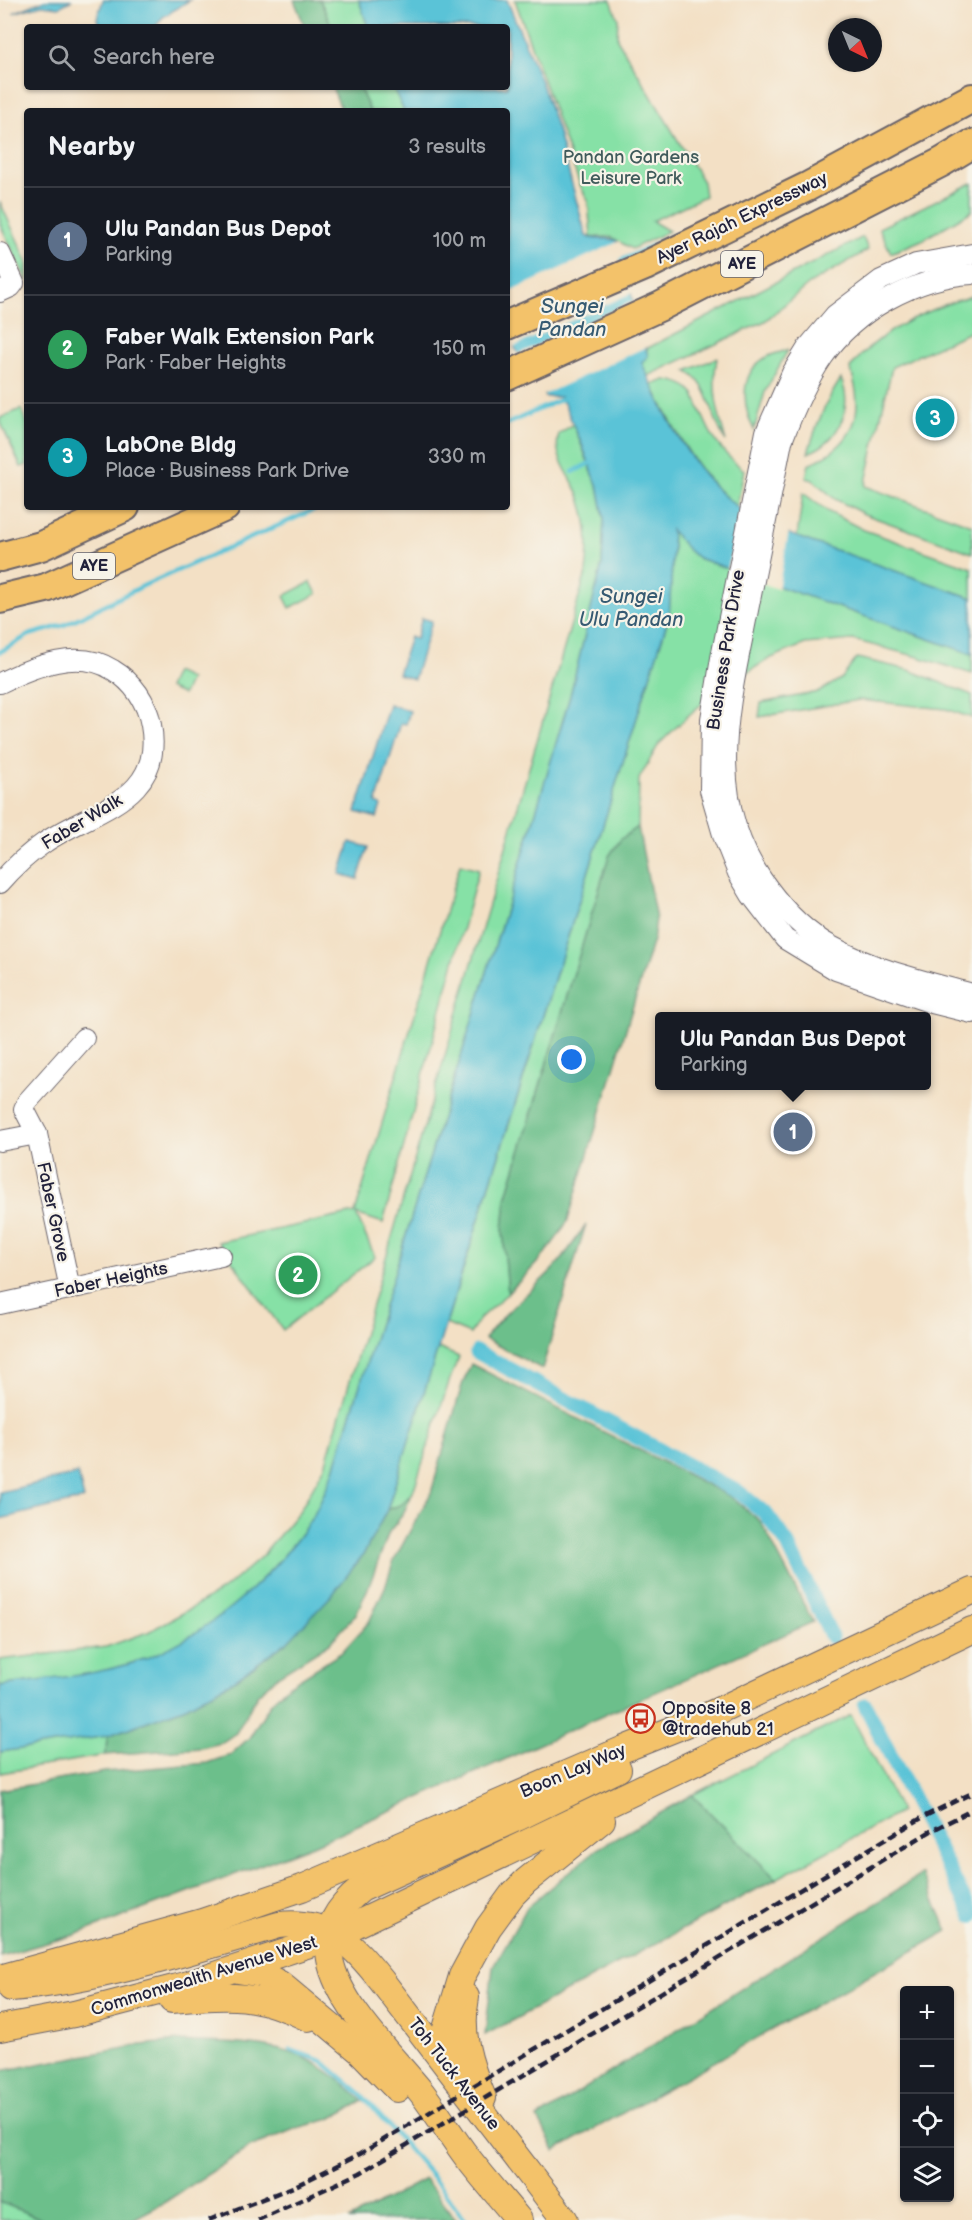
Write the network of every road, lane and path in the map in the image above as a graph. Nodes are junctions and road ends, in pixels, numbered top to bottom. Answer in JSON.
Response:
{"nodes":[{"id":1,"x":972,"y":98,"type":"edge"},
{"id":2,"x":972,"y":146,"type":"edge"},
{"id":3,"x":0,"y":253,"type":"edge"},
{"id":4,"x":972,"y":254,"type":"edge"},
{"id":5,"x":972,"y":274,"type":"edge"},
{"id":6,"x":0,"y":292,"type":"edge"},
{"id":7,"x":510,"y":325,"type":"edge"},
{"id":8,"x":510,"y":375,"type":"edge"},
{"id":9,"x":119,"y":510,"type":"edge"},
{"id":10,"x":218,"y":510,"type":"edge"},
{"id":11,"x":0,"y":557,"type":"edge"},
{"id":12,"x":0,"y":599,"type":"edge"},
{"id":13,"x":0,"y":683,"type":"edge"},
{"id":14,"x":745,"y":868,"type":"junction"},
{"id":15,"x":0,"y":883,"type":"edge"},
{"id":16,"x":972,"y":994,"type":"edge"},
{"id":17,"x":972,"y":1013,"type":"edge"},
{"id":18,"x":84,"y":1038,"type":"dead end"},
{"id":19,"x":37,"y":1134,"type":"junction"},
{"id":20,"x":0,"y":1141,"type":"edge"},
{"id":21,"x":221,"y":1256,"type":"dead end"},
{"id":22,"x":70,"y":1289,"type":"junction"},
{"id":23,"x":0,"y":1304,"type":"edge"},
{"id":24,"x":972,"y":1591,"type":"edge"},
{"id":25,"x":972,"y":1630,"type":"edge"},
{"id":26,"x":709,"y":1715,"type":"junction"},
{"id":27,"x":650,"y":1784,"type":"junction"},
{"id":28,"x":488,"y":1928,"type":"junction"},
{"id":29,"x":331,"y":1935,"type":"junction"},
{"id":30,"x":234,"y":1970,"type":"junction"},
{"id":31,"x":0,"y":1978,"type":"edge"},
{"id":32,"x":0,"y":1989,"type":"edge"},
{"id":33,"x":112,"y":2005,"type":"junction"},
{"id":34,"x":0,"y":2028,"type":"edge"},
{"id":35,"x":360,"y":2051,"type":"junction"},
{"id":36,"x":454,"y":2074,"type":"junction"},
{"id":37,"x":496,"y":2130,"type":"junction"},
{"id":38,"x":467,"y":2157,"type":"junction"},
{"id":39,"x":519,"y":2220,"type":"edge"},
{"id":40,"x":565,"y":2220,"type":"edge"}],
"edges":[{"from":1,"to":7,"type":"highway","name":"Ayer Rajah Expressway","number":"AYE"},
{"from":2,"to":8,"type":"highway","number":"AYE"},
{"from":3,"to":6,"type":"street"},
{"from":4,"to":14,"type":"street","name":"Business Park Drive"},
{"from":5,"to":14,"type":"street","name":"Business Park Drive"},
{"from":9,"to":11,"type":"highway","number":"AYE"},
{"from":10,"to":12,"type":"highway","number":"AYE"},
{"from":13,"to":15,"type":"street","name":"Faber Walk"},
{"from":14,"to":16,"type":"street","name":"Business Park Drive"},
{"from":14,"to":17,"type":"street","name":"Business Park Drive"},
{"from":18,"to":19,"type":"street","name":"Faber Grove"},
{"from":19,"to":20,"type":"street"},
{"from":19,"to":22,"type":"street","name":"Faber Grove"},
{"from":21,"to":22,"type":"street","name":"Faber Heights"},
{"from":22,"to":23,"type":"street","name":"Faber Heights"},
{"from":24,"to":26,"type":"main road","name":"Boon Lay Way"},
{"from":25,"to":27,"type":"main road"},
{"from":26,"to":29,"type":"main road"},
{"from":26,"to":31,"type":"main road","name":"Boon Lay Way"},
{"from":27,"to":28,"type":"main road"},
{"from":27,"to":29,"type":"main road"},
{"from":28,"to":36,"type":"main road"},
{"from":28,"to":37,"type":"main road"},
{"from":29,"to":30,"type":"main road","name":"Commonwealth Avenue West"},
{"from":29,"to":32,"type":"main road"},
{"from":29,"to":36,"type":"main road","name":"Toh Tuck Avenue"},
{"from":29,"to":38,"type":"main road","name":"Toh Tuck Avenue"},
{"from":30,"to":33,"type":"main road","name":"Commonwealth Avenue West"},
{"from":30,"to":35,"type":"main road"},
{"from":33,"to":34,"type":"main road","name":"Commonwealth Avenue West"},
{"from":33,"to":35,"type":"main road"},
{"from":35,"to":38,"type":"main road"},
{"from":36,"to":37,"type":"main road","name":"Toh Tuck Avenue"},
{"from":37,"to":40,"type":"main road","name":"Toh Tuck Avenue"},
{"from":38,"to":39,"type":"main road","name":"Toh Tuck Avenue"}]}
